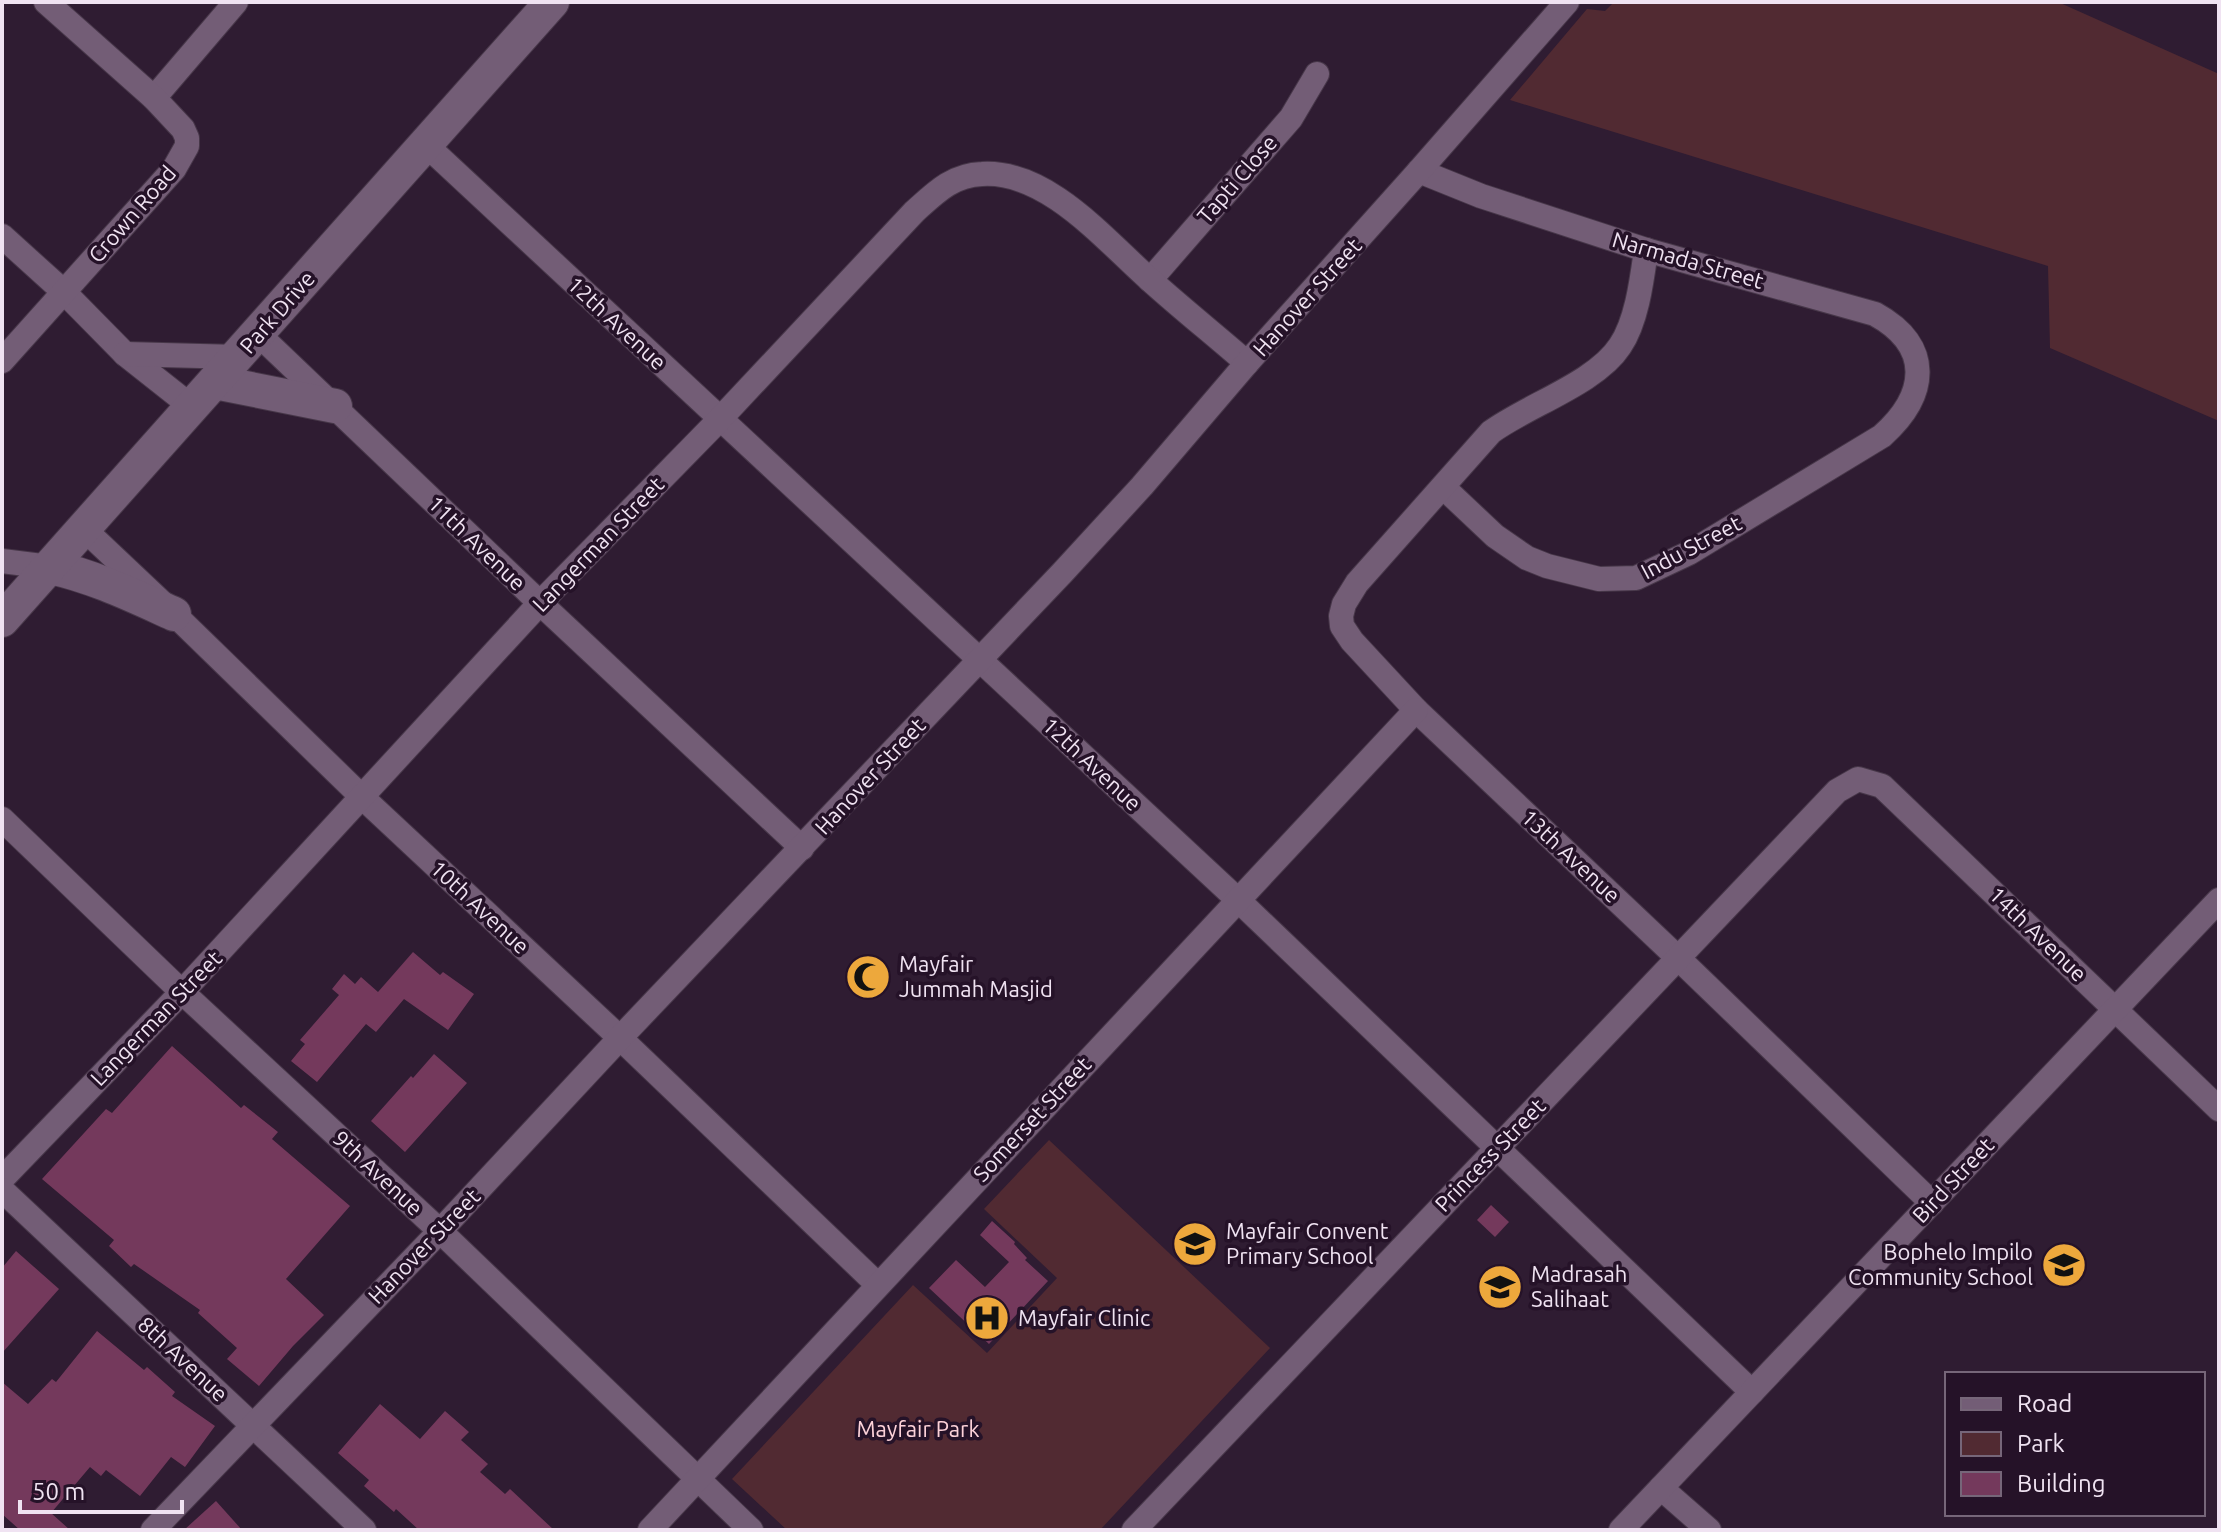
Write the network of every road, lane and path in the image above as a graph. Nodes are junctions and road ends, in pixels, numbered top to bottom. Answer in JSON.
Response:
{"nodes":[{"id":1,"x":46,"y":2,"type":"edge"},
{"id":2,"x":236,"y":2,"type":"edge"},
{"id":3,"x":552,"y":2,"type":"edge"},
{"id":4,"x":1567,"y":2,"type":"edge"},
{"id":5,"x":1317,"y":74,"type":"dead end"},
{"id":6,"x":154,"y":98,"type":"junction"},
{"id":7,"x":425,"y":144,"type":"junction"},
{"id":8,"x":1419,"y":171,"type":"junction"},
{"id":9,"x":2,"y":236,"type":"edge"},
{"id":10,"x":1646,"y":250,"type":"junction"},
{"id":11,"x":1150,"y":280,"type":"junction"},
{"id":12,"x":64,"y":292,"type":"junction"},
{"id":13,"x":125,"y":354,"type":"junction"},
{"id":14,"x":237,"y":357,"type":"junction"},
{"id":15,"x":2,"y":361,"type":"edge"},
{"id":16,"x":1247,"y":363,"type":"junction"},
{"id":17,"x":1918,"y":384,"type":"joint"},
{"id":18,"x":335,"y":406,"type":"junction"},
{"id":19,"x":192,"y":407,"type":"junction"},
{"id":20,"x":720,"y":419,"type":"junction"},
{"id":21,"x":1443,"y":487,"type":"junction"},
{"id":22,"x":84,"y":529,"type":"junction"},
{"id":23,"x":2,"y":561,"type":"edge"},
{"id":24,"x":50,"y":567,"type":"junction"},
{"id":25,"x":540,"y":603,"type":"junction"},
{"id":26,"x":174,"y":614,"type":"junction"},
{"id":27,"x":2,"y":620,"type":"edge"},
{"id":28,"x":979,"y":660,"type":"junction"},
{"id":29,"x":1416,"y":710,"type":"junction"},
{"id":30,"x":1848,"y":783,"type":"joint"},
{"id":31,"x":362,"y":797,"type":"junction"},
{"id":32,"x":2,"y":819,"type":"edge"},
{"id":33,"x":802,"y":848,"type":"junction"},
{"id":34,"x":1237,"y":899,"type":"junction"},
{"id":35,"x":2219,"y":900,"type":"edge"},
{"id":36,"x":1677,"y":957,"type":"junction"},
{"id":37,"x":182,"y":992,"type":"junction"},
{"id":38,"x":2116,"y":1009,"type":"junction"},
{"id":39,"x":620,"y":1038,"type":"junction"},
{"id":40,"x":2219,"y":1109,"type":"edge"},
{"id":41,"x":1497,"y":1147,"type":"junction"},
{"id":42,"x":2,"y":1179,"type":"edge"},
{"id":43,"x":2,"y":1190,"type":"edge"},
{"id":44,"x":1932,"y":1203,"type":"junction"},
{"id":45,"x":440,"y":1231,"type":"junction"},
{"id":46,"x":877,"y":1284,"type":"junction"},
{"id":47,"x":1752,"y":1392,"type":"junction"},
{"id":48,"x":253,"y":1425,"type":"junction"},
{"id":49,"x":697,"y":1479,"type":"junction"},
{"id":50,"x":1661,"y":1488,"type":"junction"},
{"id":51,"x":153,"y":1530,"type":"edge"},
{"id":52,"x":364,"y":1530,"type":"edge"},
{"id":53,"x":650,"y":1530,"type":"edge"},
{"id":54,"x":751,"y":1530,"type":"edge"},
{"id":55,"x":1134,"y":1530,"type":"edge"},
{"id":56,"x":1621,"y":1530,"type":"edge"},
{"id":57,"x":1709,"y":1530,"type":"edge"}],
"edges":[{"from":1,"to":6,"type":"street","name":"Crown Road"},
{"from":2,"to":6,"type":"street"},
{"from":3,"to":7,"type":"street","name":"Park Drive"},
{"from":4,"to":8,"type":"street","name":"Hanover Street"},
{"from":5,"to":11,"type":"street","name":"Tapti Close"},
{"from":6,"to":12,"type":"street","name":"Crown Road"},
{"from":7,"to":14,"type":"street","name":"Park Drive"},
{"from":7,"to":20,"type":"street","name":"12th Avenue"},
{"from":8,"to":10,"type":"street","name":"Narmada Street"},
{"from":8,"to":16,"type":"street","name":"Hanover Street"},
{"from":9,"to":12,"type":"street"},
{"from":10,"to":17,"type":"street","name":"Narmada Street"},
{"from":10,"to":21,"type":"street","name":"13th Avenue"},
{"from":11,"to":16,"type":"street","name":"Langerman Street"},
{"from":11,"to":20,"type":"street","name":"Langerman Street"},
{"from":12,"to":13,"type":"street"},
{"from":12,"to":15,"type":"street","name":"Crown Road"},
{"from":13,"to":14,"type":"street"},
{"from":13,"to":19,"type":"street"},
{"from":14,"to":18,"type":"street"},
{"from":14,"to":18,"type":"street","name":"11th Avenue"},
{"from":14,"to":19,"type":"street","name":"Park Drive"},
{"from":16,"to":28,"type":"street","name":"Hanover Street"},
{"from":17,"to":21,"type":"street","name":"Indu Street"},
{"from":18,"to":25,"type":"street","name":"11th Avenue"},
{"from":19,"to":22,"type":"street","name":"Park Drive"},
{"from":20,"to":25,"type":"street","name":"Langerman Street"},
{"from":20,"to":28,"type":"street","name":"12th Avenue"},
{"from":21,"to":29,"type":"street","name":"13th Avenue"},
{"from":22,"to":24,"type":"street","name":"Park Drive"},
{"from":22,"to":26,"type":"street","name":"10th Avenue"},
{"from":23,"to":24,"type":"street"},
{"from":24,"to":26,"type":"street"},
{"from":24,"to":27,"type":"street","name":"Park Drive"},
{"from":25,"to":31,"type":"street","name":"Langerman Street"},
{"from":25,"to":33,"type":"street","name":"11th Avenue"},
{"from":26,"to":31,"type":"street","name":"10th Avenue"},
{"from":28,"to":33,"type":"street","name":"Hanover Street"},
{"from":28,"to":34,"type":"street","name":"12th Avenue"},
{"from":29,"to":34,"type":"street","name":"Somerset Street"},
{"from":29,"to":36,"type":"street","name":"13th Avenue"},
{"from":30,"to":36,"type":"street","name":"Princess Street"},
{"from":30,"to":38,"type":"street","name":"14th Avenue"},
{"from":31,"to":37,"type":"street","name":"Langerman Street"},
{"from":31,"to":39,"type":"street","name":"10th Avenue"},
{"from":32,"to":37,"type":"street","name":"9th Avenue"},
{"from":33,"to":39,"type":"street","name":"Hanover Street"},
{"from":34,"to":41,"type":"street","name":"12th Avenue"},
{"from":34,"to":46,"type":"street","name":"Somerset Street"},
{"from":35,"to":38,"type":"street","name":"Bird Street"},
{"from":36,"to":41,"type":"street","name":"Princess Street"},
{"from":36,"to":44,"type":"street","name":"13th Avenue"},
{"from":37,"to":42,"type":"street","name":"Langerman Street"},
{"from":37,"to":45,"type":"street","name":"9th Avenue"},
{"from":38,"to":40,"type":"street","name":"14th Avenue"},
{"from":38,"to":44,"type":"street","name":"Bird Street"},
{"from":39,"to":45,"type":"street","name":"Hanover Street"},
{"from":39,"to":46,"type":"street","name":"10th Avenue"},
{"from":41,"to":47,"type":"street","name":"12th Avenue"},
{"from":41,"to":55,"type":"street","name":"Princess Street"},
{"from":43,"to":48,"type":"street","name":"8th Avenue"},
{"from":44,"to":47,"type":"street","name":"Bird Street"},
{"from":45,"to":48,"type":"street","name":"Hanover Street"},
{"from":45,"to":49,"type":"street","name":"9th Avenue"},
{"from":46,"to":49,"type":"street","name":"Somerset Street"},
{"from":47,"to":50,"type":"street","name":"Bird Street"},
{"from":48,"to":51,"type":"street","name":"Hanover Street"},
{"from":48,"to":52,"type":"street","name":"8th Avenue"},
{"from":49,"to":53,"type":"street","name":"Somerset Street"},
{"from":49,"to":54,"type":"street","name":"9th Avenue"},
{"from":50,"to":56,"type":"street","name":"Bird Street"},
{"from":50,"to":57,"type":"street"}]}
